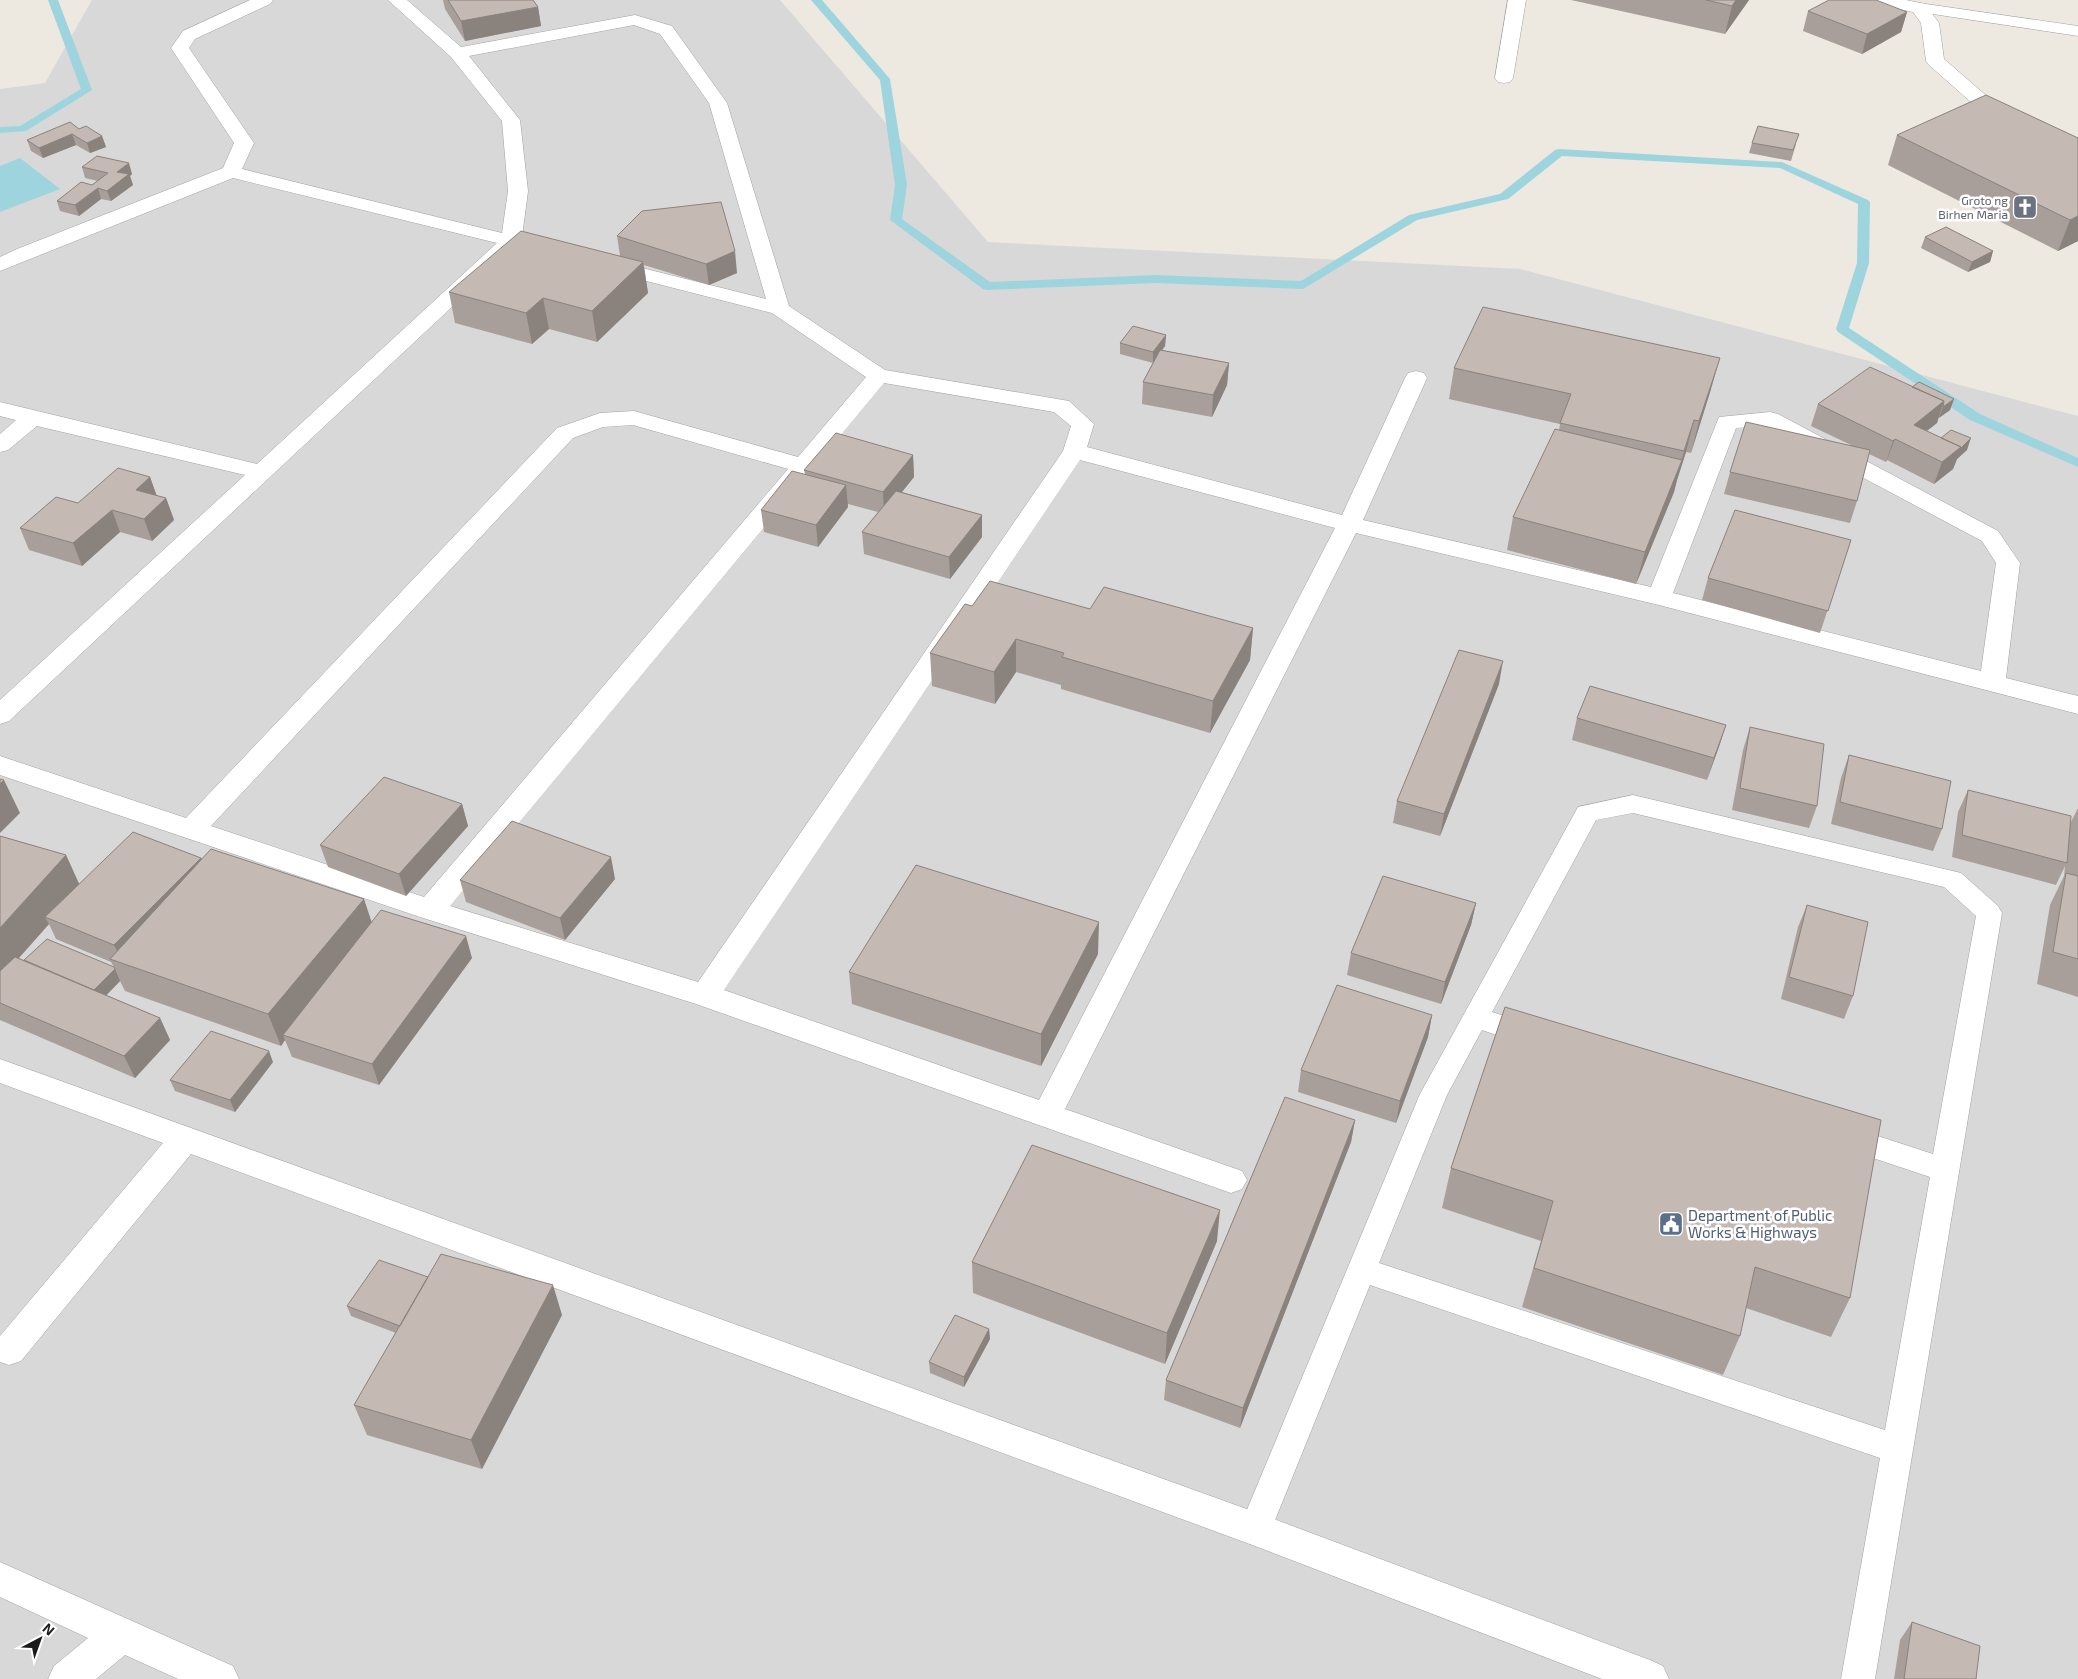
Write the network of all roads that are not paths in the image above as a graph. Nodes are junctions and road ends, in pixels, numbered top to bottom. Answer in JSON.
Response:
{"nodes":[{"id":1,"x":264,"y":0,"type":"edge"},
{"id":2,"x":397,"y":0,"type":"edge"},
{"id":3,"x":1517,"y":0,"type":"edge"},
{"id":4,"x":1882,"y":0,"type":"edge"},
{"id":5,"x":1919,"y":8,"type":"junction"},
{"id":6,"x":2078,"y":31,"type":"edge"},
{"id":7,"x":457,"y":53,"type":"junction"},
{"id":8,"x":1504,"y":78,"type":"dead end"},
{"id":9,"x":2022,"y":128,"type":"edge"},
{"id":10,"x":231,"y":172,"type":"junction"},
{"id":11,"x":511,"y":241,"type":"junction"},
{"id":12,"x":0,"y":251,"type":"edge"},
{"id":13,"x":24,"y":253,"type":"junction"},
{"id":14,"x":0,"y":265,"type":"edge"},
{"id":15,"x":779,"y":309,"type":"junction"},
{"id":16,"x":879,"y":376,"type":"junction"},
{"id":17,"x":1416,"y":378,"type":"dead end"},
{"id":18,"x":0,"y":408,"type":"edge"},
{"id":19,"x":33,"y":418,"type":"junction"},
{"id":20,"x":0,"y":445,"type":"edge"},
{"id":21,"x":1074,"y":451,"type":"junction"},
{"id":22,"x":803,"y":466,"type":"junction"},
{"id":23,"x":264,"y":472,"type":"junction"},
{"id":24,"x":1349,"y":524,"type":"junction"},
{"id":25,"x":1659,"y":598,"type":"junction"},
{"id":26,"x":1992,"y":684,"type":"junction"},
{"id":27,"x":2078,"y":706,"type":"edge"},
{"id":28,"x":0,"y":715,"type":"edge"},
{"id":29,"x":0,"y":765,"type":"edge"},
{"id":30,"x":191,"y":830,"type":"junction"},
{"id":31,"x":430,"y":910,"type":"junction"},
{"id":32,"x":705,"y":995,"type":"junction"},
{"id":33,"x":1475,"y":1017,"type":"junction"},
{"id":34,"x":1560,"y":1045,"type":"edge"},
{"id":35,"x":0,"y":1071,"type":"edge"},
{"id":36,"x":1046,"y":1116,"type":"junction"},
{"id":37,"x":1823,"y":1130,"type":"edge"},
{"id":38,"x":185,"y":1139,"type":"junction"},
{"id":39,"x":1945,"y":1170,"type":"junction"},
{"id":40,"x":1231,"y":1180,"type":"dead end"},
{"id":41,"x":1362,"y":1270,"type":"junction"},
{"id":42,"x":10,"y":1350,"type":"dead end"},
{"id":43,"x":1897,"y":1450,"type":"junction"},
{"id":44,"x":1255,"y":1528,"type":"junction"},
{"id":45,"x":0,"y":1580,"type":"edge"},
{"id":46,"x":121,"y":1634,"type":"junction"},
{"id":47,"x":67,"y":1679,"type":"edge"},
{"id":48,"x":220,"y":1679,"type":"edge"},
{"id":49,"x":1650,"y":1679,"type":"edge"},
{"id":50,"x":1858,"y":1679,"type":"edge"}],
"edges":[{"from":1,"to":10,"type":"street"},
{"from":2,"to":7,"type":"street"},
{"from":3,"to":8,"type":"street"},
{"from":4,"to":5,"type":"street"},
{"from":5,"to":6,"type":"lane"},
{"from":5,"to":9,"type":"street"},
{"from":7,"to":11,"type":"street"},
{"from":7,"to":15,"type":"street"},
{"from":10,"to":11,"type":"street"},
{"from":10,"to":13,"type":"street"},
{"from":11,"to":15,"type":"street"},
{"from":11,"to":23,"type":"street"},
{"from":12,"to":13,"type":"street"},
{"from":13,"to":14,"type":"street"},
{"from":15,"to":16,"type":"street"},
{"from":16,"to":21,"type":"street"},
{"from":16,"to":22,"type":"street"},
{"from":17,"to":24,"type":"street"},
{"from":18,"to":19,"type":"street"},
{"from":19,"to":20,"type":"street"},
{"from":19,"to":23,"type":"street"},
{"from":21,"to":24,"type":"street"},
{"from":21,"to":32,"type":"street"},
{"from":22,"to":30,"type":"street"},
{"from":22,"to":31,"type":"street"},
{"from":23,"to":28,"type":"street"},
{"from":24,"to":25,"type":"street"},
{"from":24,"to":36,"type":"street"},
{"from":25,"to":26,"type":"street"},
{"from":25,"to":26,"type":"street"},
{"from":26,"to":27,"type":"street"},
{"from":29,"to":30,"type":"street"},
{"from":30,"to":31,"type":"street"},
{"from":31,"to":32,"type":"street"},
{"from":32,"to":36,"type":"street"},
{"from":33,"to":34,"type":"lane"},
{"from":33,"to":39,"type":"lane"},
{"from":33,"to":41,"type":"lane"},
{"from":35,"to":38,"type":"street"},
{"from":36,"to":40,"type":"street"},
{"from":37,"to":39,"type":"lane"},
{"from":38,"to":42,"type":"street"},
{"from":38,"to":44,"type":"street"},
{"from":39,"to":43,"type":"lane"},
{"from":41,"to":43,"type":"lane"},
{"from":41,"to":44,"type":"lane"},
{"from":43,"to":50,"type":"lane"},
{"from":44,"to":49,"type":"street"},
{"from":45,"to":46,"type":"street"},
{"from":46,"to":47,"type":"street"},
{"from":46,"to":48,"type":"street"}]}
